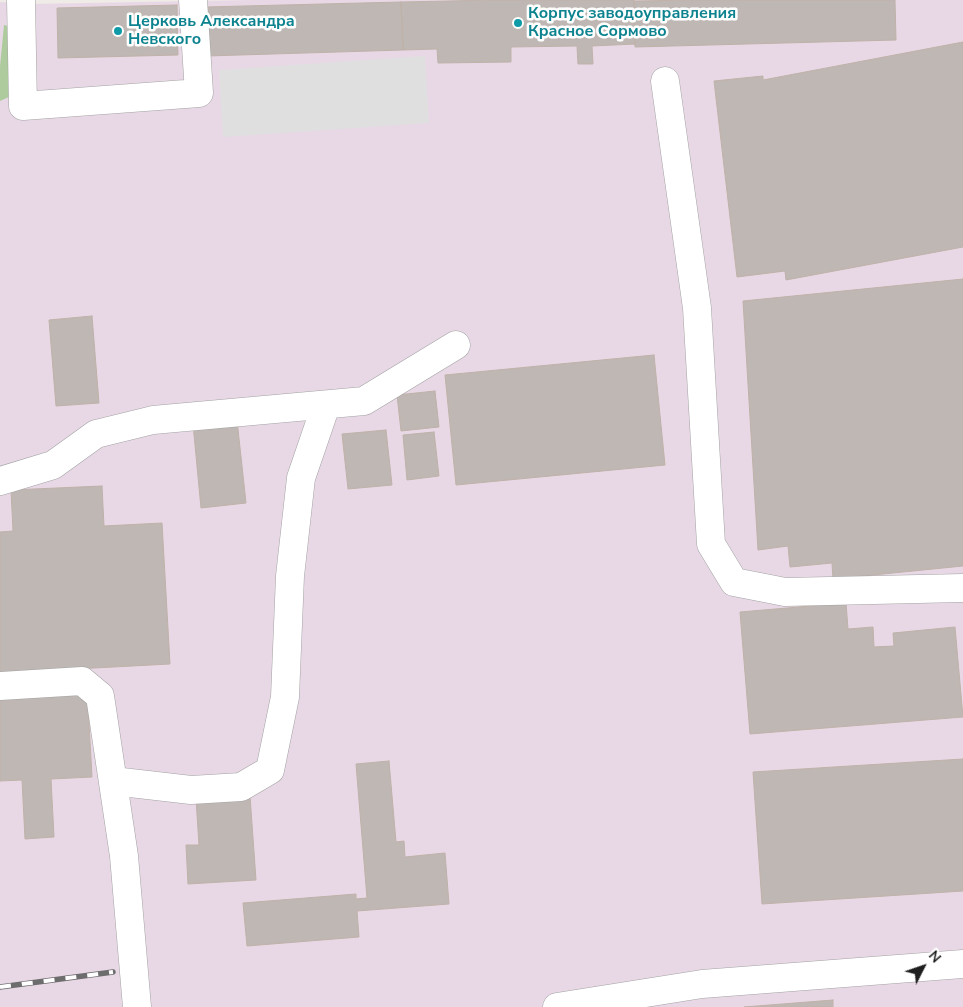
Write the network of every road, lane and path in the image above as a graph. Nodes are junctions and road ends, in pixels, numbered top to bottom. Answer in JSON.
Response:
{"nodes":[{"id":1,"x":21,"y":0,"type":"edge"},
{"id":2,"x":193,"y":0,"type":"edge"},
{"id":3,"x":665,"y":81,"type":"dead end"},
{"id":4,"x":456,"y":344,"type":"dead end"},
{"id":5,"x":326,"y":404,"type":"junction"},
{"id":6,"x":0,"y":481,"type":"edge"},
{"id":7,"x":963,"y":588,"type":"edge"},
{"id":8,"x":0,"y":686,"type":"edge"},
{"id":9,"x":113,"y":781,"type":"junction"},
{"id":10,"x":963,"y":964,"type":"edge"},
{"id":11,"x":137,"y":1007,"type":"edge"},
{"id":12,"x":557,"y":1007,"type":"edge"}],
"edges":[{"from":1,"to":2,"type":"lane"},
{"from":3,"to":7,"type":"lane"},
{"from":4,"to":5,"type":"lane"},
{"from":5,"to":6,"type":"lane"},
{"from":5,"to":9,"type":"lane"},
{"from":8,"to":9,"type":"lane"},
{"from":9,"to":11,"type":"lane"},
{"from":10,"to":12,"type":"lane"}]}
